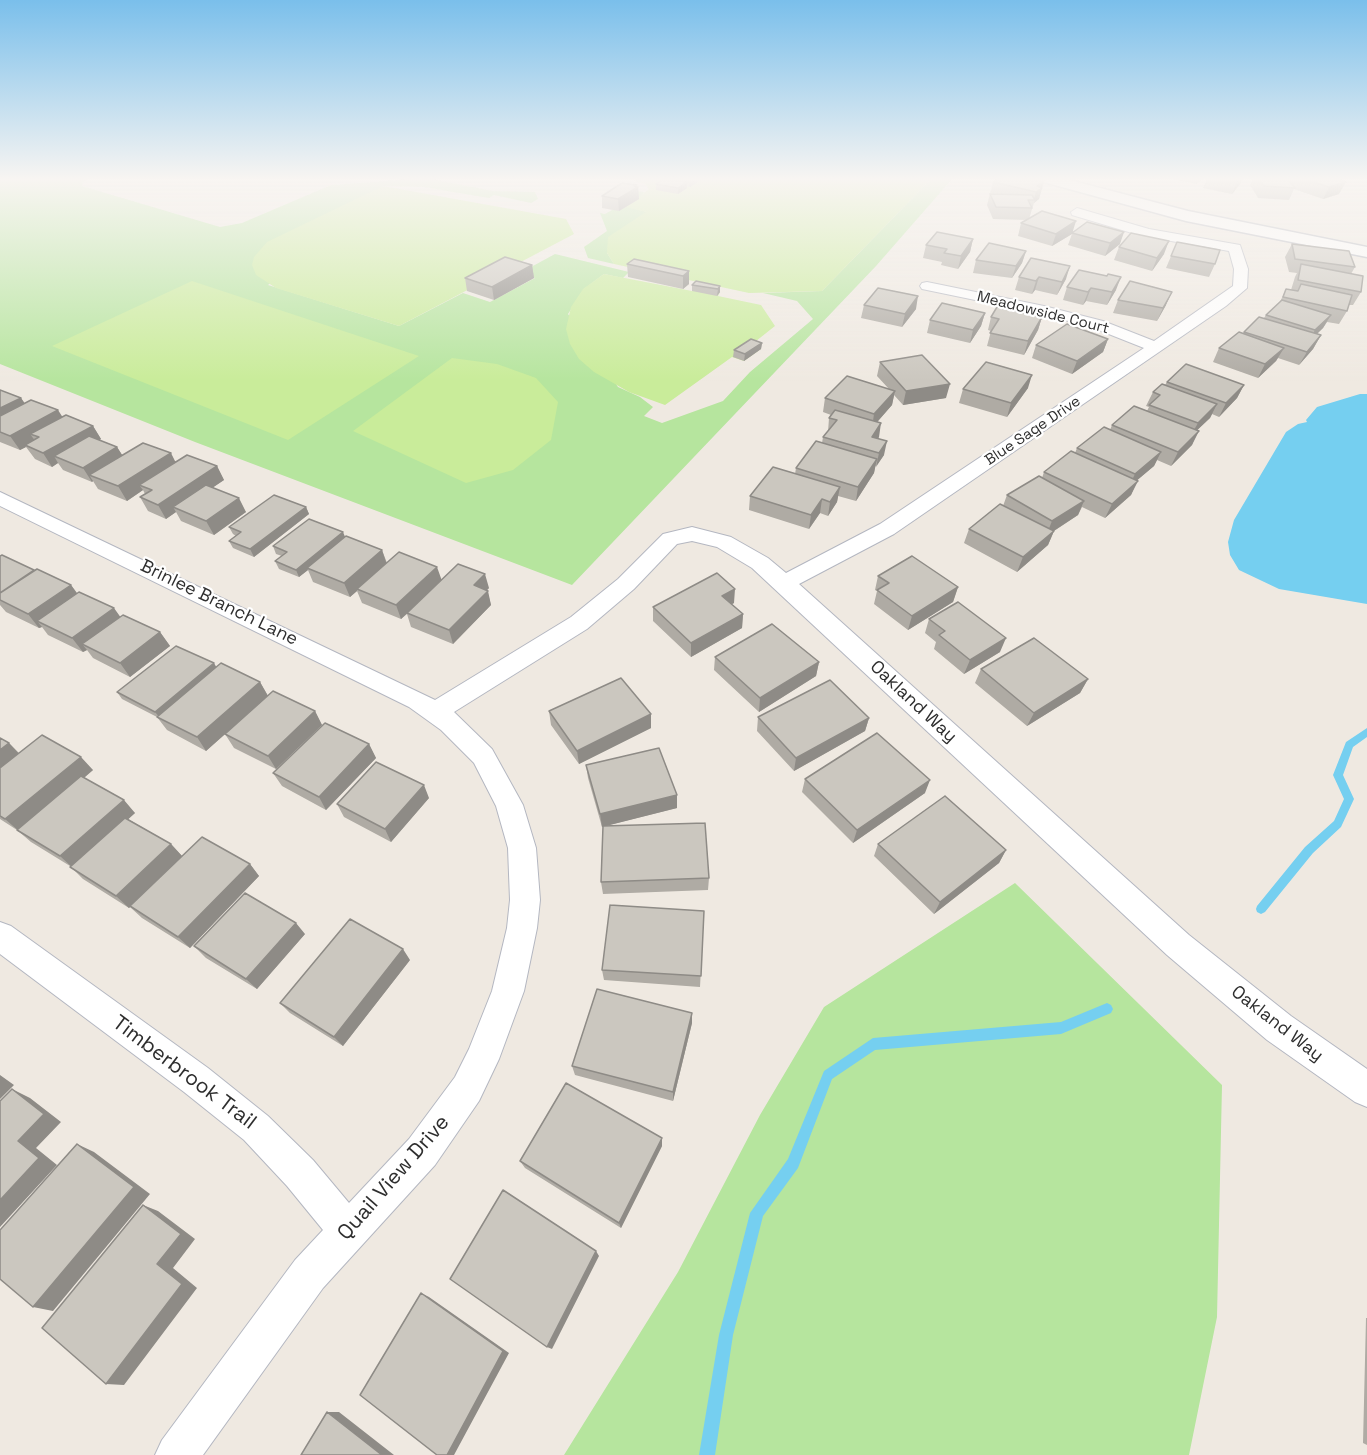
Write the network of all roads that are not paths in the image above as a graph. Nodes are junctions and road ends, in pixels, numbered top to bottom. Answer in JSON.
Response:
{"nodes":[{"id":1,"x":1223,"y":246,"type":"edge"},
{"id":2,"x":1336,"y":246,"type":"edge"},
{"id":3,"x":1367,"y":252,"type":"edge"},
{"id":4,"x":927,"y":286,"type":"dead end"},
{"id":5,"x":1156,"y":347,"type":"junction"},
{"id":6,"x":0,"y":498,"type":"edge"},
{"id":7,"x":784,"y":583,"type":"junction"},
{"id":8,"x":435,"y":712,"type":"junction"},
{"id":9,"x":0,"y":936,"type":"edge"},
{"id":10,"x":1367,"y":1090,"type":"edge"},
{"id":11,"x":348,"y":1231,"type":"junction"},
{"id":12,"x":177,"y":1455,"type":"edge"}],
"edges":[{"from":1,"to":5,"type":"street","name":"Blue Sage Drive"},
{"from":2,"to":3,"type":"main road"},
{"from":4,"to":5,"type":"street","name":"Meadowside Court"},
{"from":5,"to":7,"type":"street","name":"Blue Sage Drive"},
{"from":6,"to":8,"type":"street","name":"Brinlee Branch Lane"},
{"from":7,"to":8,"type":"street","name":"Oakland Way"},
{"from":7,"to":10,"type":"street","name":"Oakland Way"},
{"from":8,"to":11,"type":"street","name":"Quail View Drive"},
{"from":9,"to":11,"type":"street","name":"Timberbrook Trail"},
{"from":11,"to":12,"type":"street","name":"Quail View Drive"}]}
